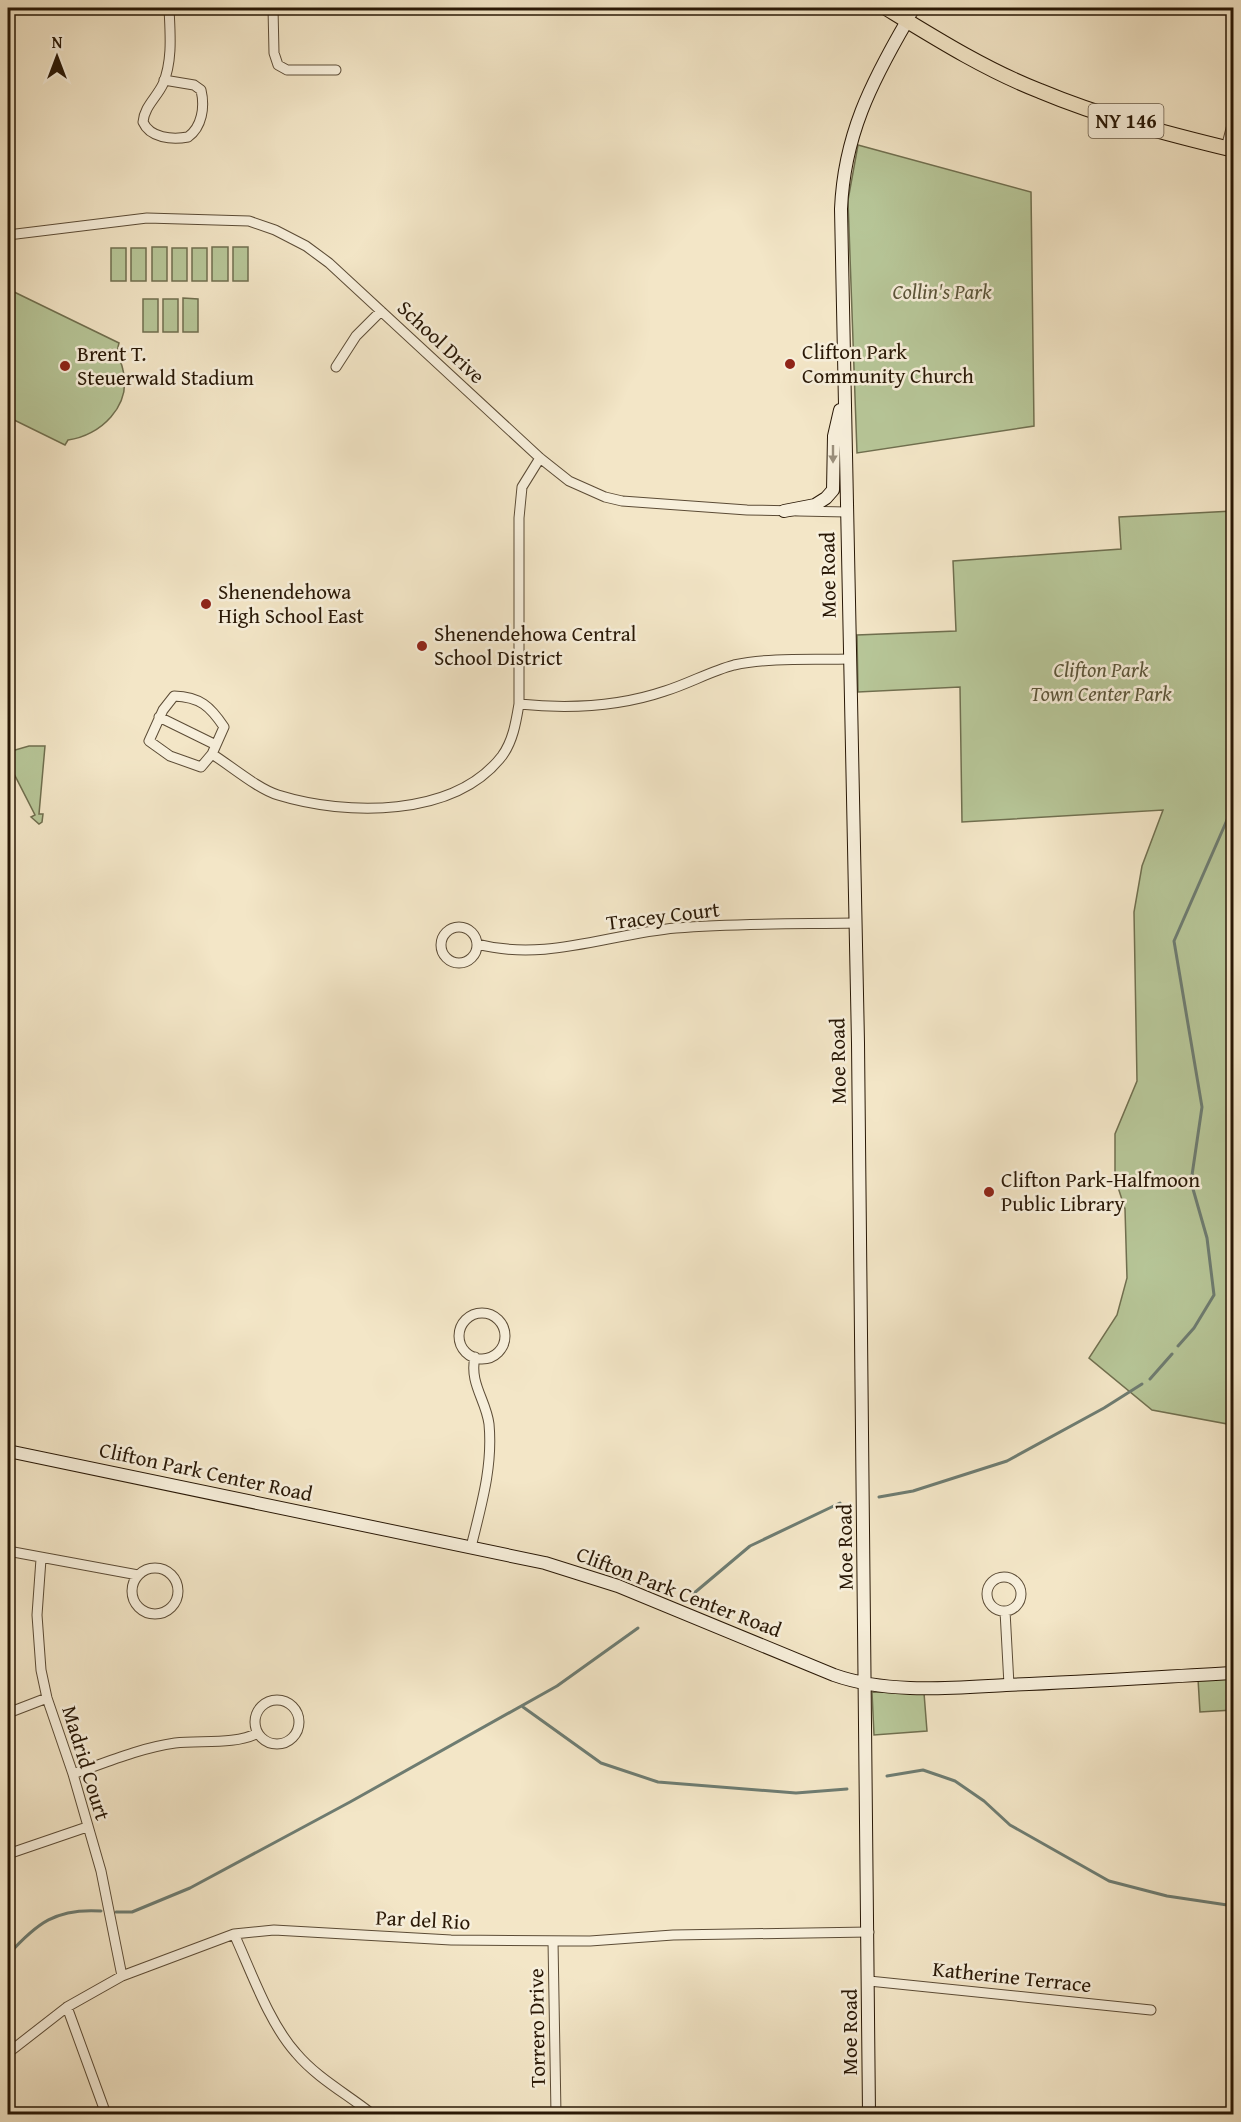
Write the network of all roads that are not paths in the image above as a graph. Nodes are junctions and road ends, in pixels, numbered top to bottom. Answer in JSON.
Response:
{"nodes":[{"id":1,"x":169,"y":8,"type":"edge"},
{"id":2,"x":273,"y":8,"type":"edge"},
{"id":3,"x":886,"y":8,"type":"edge"},
{"id":4,"x":916,"y":8,"type":"edge"},
{"id":5,"x":907,"y":21,"type":"junction"},
{"id":6,"x":336,"y":70,"type":"dead end"},
{"id":7,"x":164,"y":80,"type":"junction"},
{"id":8,"x":1233,"y":117,"type":"edge"},
{"id":9,"x":1230,"y":149,"type":"edge"},
{"id":10,"x":8,"y":235,"type":"edge"},
{"id":11,"x":381,"y":311,"type":"junction"},
{"id":12,"x":336,"y":366,"type":"dead end"},
{"id":13,"x":844,"y":397,"type":"junction"},
{"id":14,"x":540,"y":458,"type":"junction"},
{"id":15,"x":784,"y":511,"type":"junction"},
{"id":16,"x":847,"y":512,"type":"junction"},
{"id":17,"x":849,"y":659,"type":"junction"},
{"id":18,"x":519,"y":704,"type":"junction"},
{"id":19,"x":159,"y":717,"type":"junction"},
{"id":20,"x":214,"y":750,"type":"junction"},
{"id":21,"x":855,"y":923,"type":"junction"},
{"id":22,"x":477,"y":944,"type":"dead end"},
{"id":23,"x":475,"y":1357,"type":"junction"},
{"id":24,"x":8,"y":1450,"type":"edge"},
{"id":25,"x":471,"y":1547,"type":"junction"},
{"id":26,"x":8,"y":1551,"type":"edge"},
{"id":27,"x":41,"y":1559,"type":"junction"},
{"id":28,"x":138,"y":1575,"type":"junction"},
{"id":29,"x":1005,"y":1611,"type":"dead end"},
{"id":30,"x":1233,"y":1672,"type":"edge"},
{"id":31,"x":865,"y":1684,"type":"junction"},
{"id":32,"x":1009,"y":1685,"type":"junction"},
{"id":33,"x":47,"y":1698,"type":"junction"},
{"id":34,"x":8,"y":1713,"type":"edge"},
{"id":35,"x":258,"y":1733,"type":"junction"},
{"id":36,"x":73,"y":1774,"type":"junction"},
{"id":37,"x":87,"y":1827,"type":"junction"},
{"id":38,"x":8,"y":1854,"type":"edge"},
{"id":39,"x":868,"y":1932,"type":"junction"},
{"id":40,"x":234,"y":1934,"type":"junction"},
{"id":41,"x":553,"y":1941,"type":"junction"},
{"id":42,"x":122,"y":1976,"type":"junction"},
{"id":43,"x":869,"y":1981,"type":"junction"},
{"id":44,"x":67,"y":2007,"type":"junction"},
{"id":45,"x":1151,"y":2010,"type":"dead end"},
{"id":46,"x":8,"y":2053,"type":"edge"},
{"id":47,"x":106,"y":2115,"type":"edge"},
{"id":48,"x":372,"y":2115,"type":"edge"},
{"id":49,"x":556,"y":2115,"type":"edge"},
{"id":50,"x":869,"y":2115,"type":"edge"}],
"edges":[{"from":1,"to":7,"type":"street"},
{"from":2,"to":6,"type":"street"},
{"from":3,"to":5,"type":"main road","number":"NY 146"},
{"from":4,"to":5,"type":"street"},
{"from":5,"to":9,"type":"main road","number":"NY 146"},
{"from":5,"to":13,"type":"street","name":"Moe Road"},
{"from":7,"to":7,"type":"street"},
{"from":8,"to":9,"type":"street"},
{"from":10,"to":11,"type":"street","name":"School Drive"},
{"from":11,"to":12,"type":"street"},
{"from":11,"to":14,"type":"street","name":"School Drive"},
{"from":13,"to":15,"type":"street","one_way":true},
{"from":13,"to":16,"type":"street","name":"Moe Road"},
{"from":14,"to":15,"type":"street","name":"School Drive"},
{"from":14,"to":18,"type":"street"},
{"from":15,"to":16,"type":"street","name":"School Drive"},
{"from":16,"to":17,"type":"street","name":"Moe Road"},
{"from":17,"to":18,"type":"street"},
{"from":17,"to":21,"type":"street","name":"Moe Road"},
{"from":18,"to":20,"type":"street"},
{"from":19,"to":20,"type":"street"},
{"from":19,"to":20,"type":"street"},
{"from":19,"to":20,"type":"street"},
{"from":21,"to":22,"type":"street","name":"Tracey Court"},
{"from":21,"to":31,"type":"street","name":"Moe Road"},
{"from":23,"to":23,"type":"street"},
{"from":23,"to":25,"type":"street"},
{"from":24,"to":25,"type":"street","name":"Clifton Park Center Road"},
{"from":25,"to":31,"type":"street","name":"Clifton Park Center Road"},
{"from":26,"to":27,"type":"street"},
{"from":27,"to":28,"type":"street"},
{"from":27,"to":33,"type":"street","name":"Madrid Court"},
{"from":28,"to":28,"type":"street"},
{"from":29,"to":32,"type":"street"},
{"from":30,"to":32,"type":"street","name":"Clifton Park Center Road"},
{"from":31,"to":32,"type":"street","name":"Clifton Park Center Road"},
{"from":31,"to":39,"type":"street","name":"Moe Road"},
{"from":33,"to":34,"type":"street"},
{"from":33,"to":36,"type":"street","name":"Madrid Court"},
{"from":35,"to":35,"type":"street"},
{"from":35,"to":36,"type":"street"},
{"from":36,"to":37,"type":"street","name":"Madrid Court"},
{"from":37,"to":38,"type":"street"},
{"from":37,"to":42,"type":"street","name":"Madrid Court"},
{"from":39,"to":41,"type":"street","name":"Par del Rio"},
{"from":39,"to":43,"type":"street","name":"Moe Road"},
{"from":40,"to":41,"type":"street","name":"Par del Rio"},
{"from":40,"to":42,"type":"street","name":"Par del Rio"},
{"from":40,"to":48,"type":"street"},
{"from":41,"to":49,"type":"street","name":"Torrero Drive"},
{"from":42,"to":44,"type":"street","name":"Par del Rio"},
{"from":43,"to":45,"type":"street","name":"Katherine Terrace"},
{"from":43,"to":50,"type":"street","name":"Moe Road"},
{"from":44,"to":46,"type":"street","name":"Par del Rio"},
{"from":44,"to":47,"type":"street"}]}
